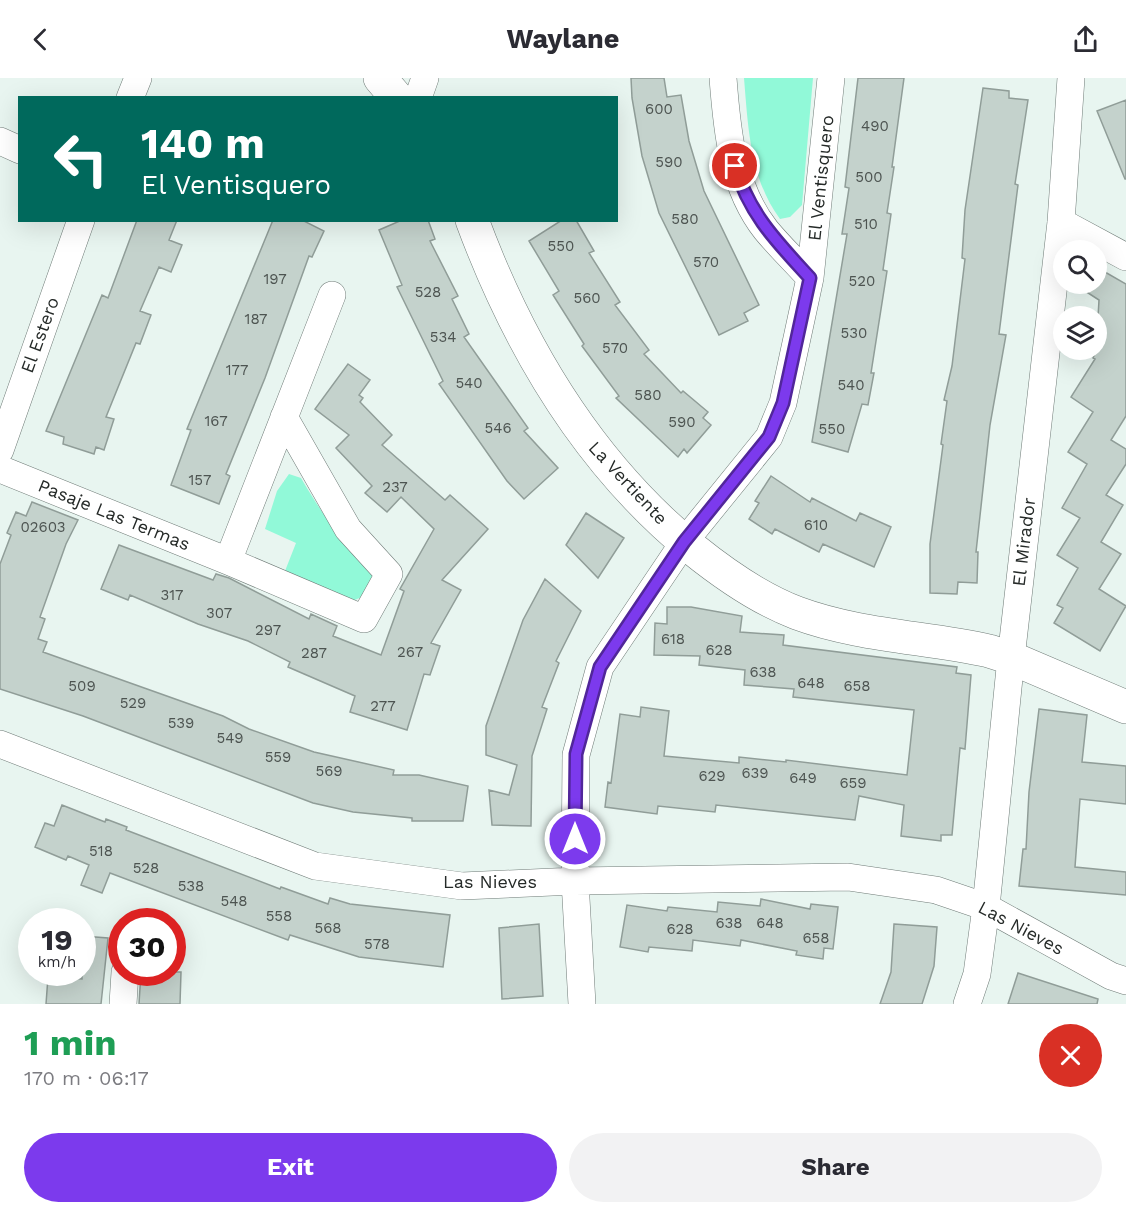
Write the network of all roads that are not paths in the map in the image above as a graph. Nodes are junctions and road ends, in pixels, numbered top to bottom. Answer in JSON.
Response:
{"nodes":[{"id":1,"x":138,"y":78,"type":"edge"},
{"id":2,"x":380,"y":78,"type":"edge"},
{"id":3,"x":425,"y":78,"type":"edge"},
{"id":4,"x":723,"y":78,"type":"edge"},
{"id":5,"x":831,"y":78,"type":"edge"},
{"id":6,"x":1071,"y":78,"type":"edge"},
{"id":7,"x":131,"y":96,"type":"edge"},
{"id":8,"x":395,"y":96,"type":"edge"},
{"id":9,"x":419,"y":96,"type":"edge"},
{"id":10,"x":0,"y":141,"type":"edge"},
{"id":11,"x":18,"y":149,"type":"edge"},
{"id":12,"x":80,"y":222,"type":"edge"},
{"id":13,"x":473,"y":222,"type":"edge"},
{"id":14,"x":1061,"y":222,"type":"junction"},
{"id":15,"x":1126,"y":257,"type":"edge"},
{"id":16,"x":810,"y":278,"type":"junction"},
{"id":17,"x":332,"y":295,"type":"dead end"},
{"id":18,"x":284,"y":417,"type":"junction"},
{"id":19,"x":0,"y":450,"type":"edge"},
{"id":20,"x":0,"y":469,"type":"edge"},
{"id":21,"x":684,"y":542,"type":"junction"},
{"id":22,"x":228,"y":561,"type":"junction"},
{"id":23,"x":1011,"y":658,"type":"junction"},
{"id":24,"x":1126,"y":707,"type":"edge"},
{"id":25,"x":0,"y":744,"type":"edge"},
{"id":26,"x":575,"y":881,"type":"junction"},
{"id":27,"x":986,"y":906,"type":"junction"},
{"id":28,"x":1126,"y":981,"type":"edge"},
{"id":29,"x":124,"y":986,"type":"edge"},
{"id":30,"x":123,"y":1004,"type":"edge"},
{"id":31,"x":582,"y":1004,"type":"edge"},
{"id":32,"x":967,"y":1004,"type":"edge"}],
"edges":[{"from":1,"to":7,"type":"street"},
{"from":2,"to":8,"type":"street"},
{"from":3,"to":9,"type":"street"},
{"from":4,"to":16,"type":"street","name":"El Ventisquero"},
{"from":5,"to":16,"type":"street","name":"El Ventisquero"},
{"from":6,"to":14,"type":"street","name":"El Mirador"},
{"from":10,"to":11,"type":"street"},
{"from":12,"to":19,"type":"street","name":"El Estero"},
{"from":13,"to":21,"type":"street","name":"La Vertiente"},
{"from":14,"to":15,"type":"street"},
{"from":14,"to":23,"type":"street","name":"El Mirador"},
{"from":16,"to":21,"type":"street","name":"El Ventisquero"},
{"from":17,"to":18,"type":"street"},
{"from":18,"to":22,"type":"street"},
{"from":18,"to":22,"type":"street","name":"Pasaje Las Termas"},
{"from":20,"to":22,"type":"street","name":"Pasaje Las Termas"},
{"from":21,"to":23,"type":"street","name":"La Vertiente"},
{"from":21,"to":26,"type":"street","name":"El Ventisquero"},
{"from":23,"to":24,"type":"street","name":"La Vertiente"},
{"from":23,"to":27,"type":"street","name":"El Mirador"},
{"from":25,"to":26,"type":"street","name":"Las Nieves"},
{"from":26,"to":27,"type":"street","name":"Las Nieves"},
{"from":26,"to":31,"type":"street","name":"El Ventisquero"},
{"from":27,"to":28,"type":"street","name":"Las Nieves"},
{"from":27,"to":32,"type":"street","name":"El Mirador"},
{"from":29,"to":30,"type":"street"}]}
